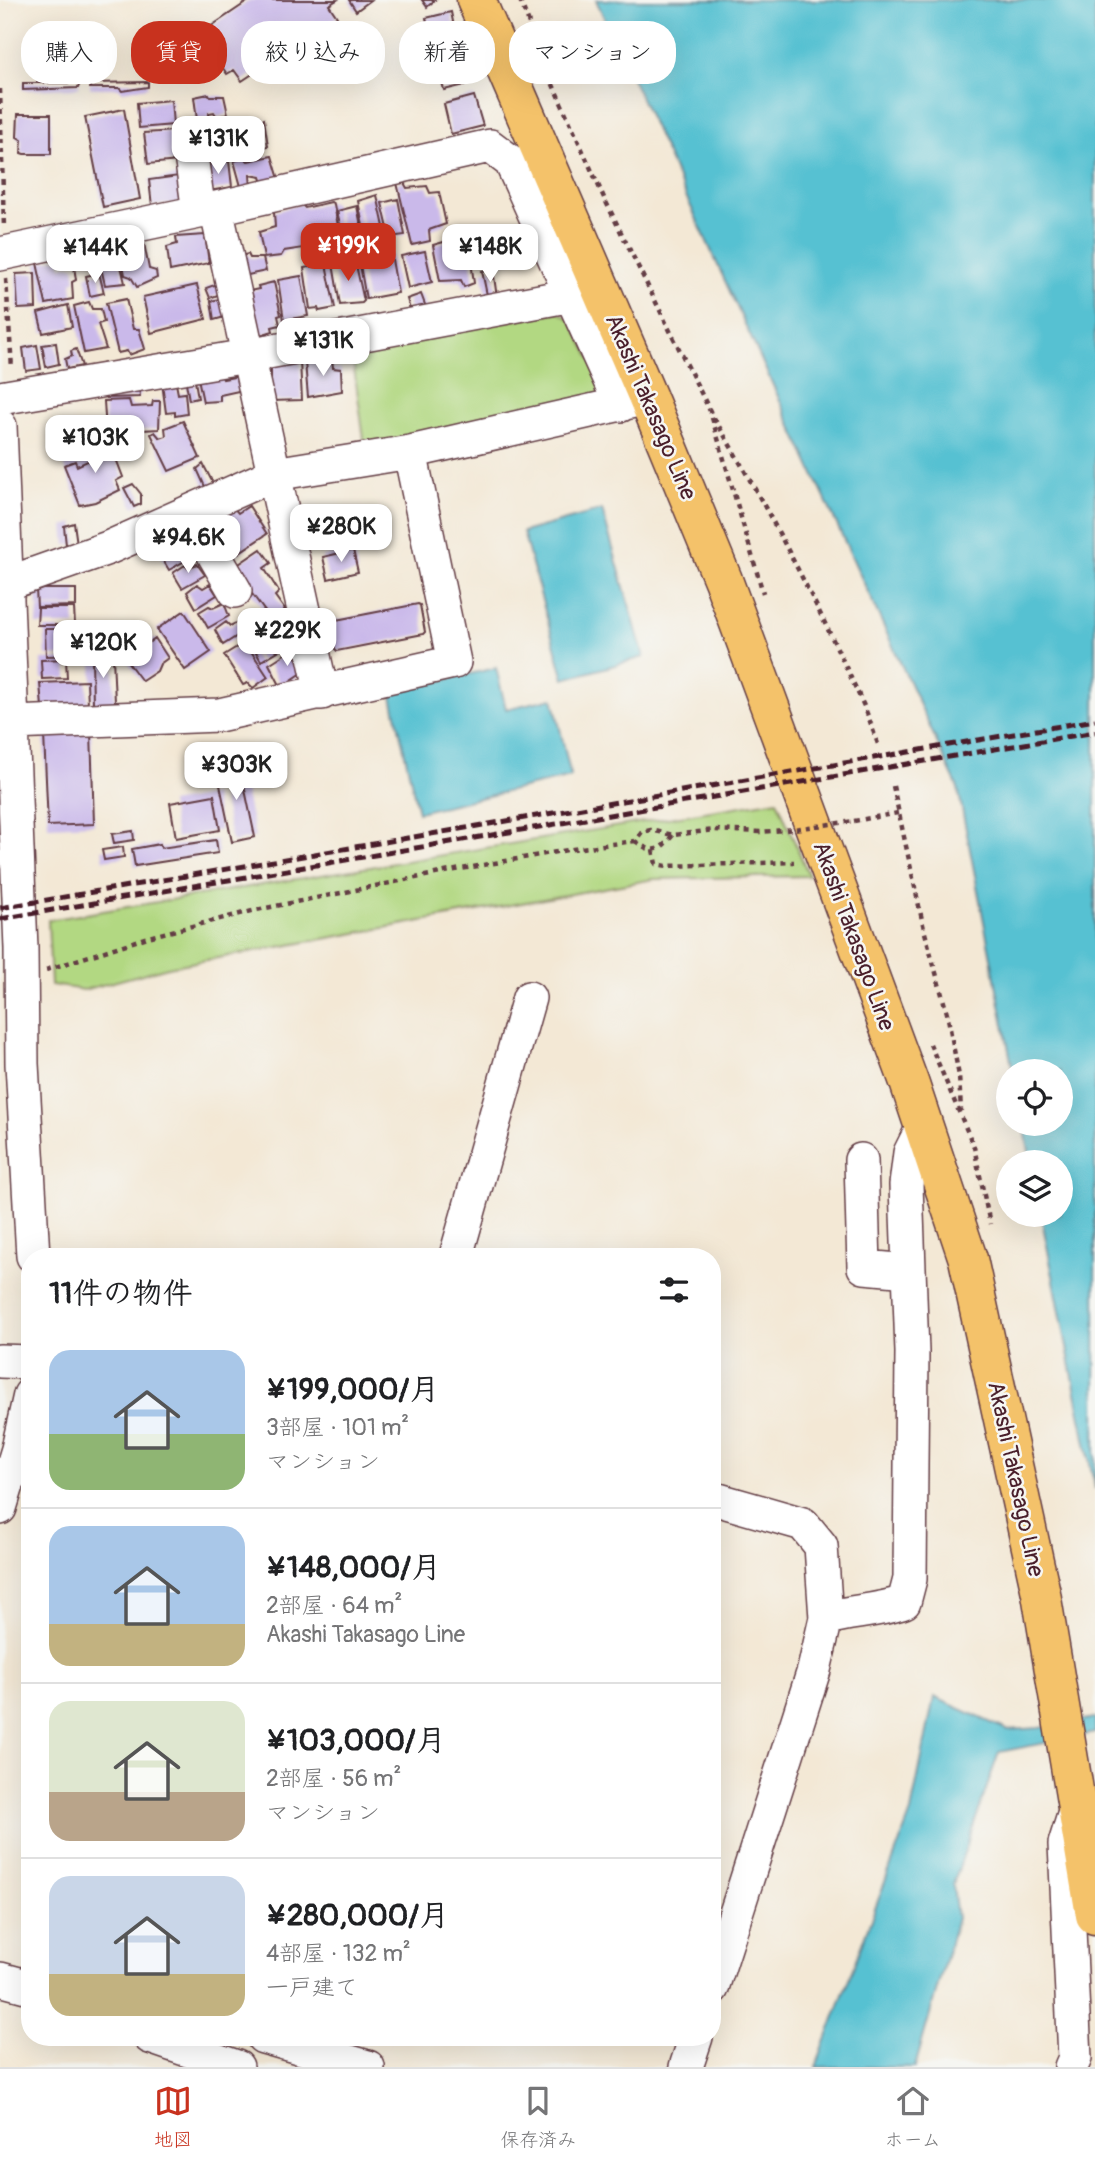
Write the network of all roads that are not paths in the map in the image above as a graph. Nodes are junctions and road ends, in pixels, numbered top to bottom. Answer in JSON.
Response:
{"nodes":[{"id":1,"x":476,"y":0,"type":"edge"},
{"id":2,"x":190,"y":149,"type":"dead end"},
{"id":3,"x":208,"y":210,"type":"junction"},
{"id":4,"x":0,"y":254,"type":"edge"},
{"id":5,"x":572,"y":295,"type":"junction"},
{"id":6,"x":247,"y":356,"type":"junction"},
{"id":7,"x":0,"y":398,"type":"edge"},
{"id":8,"x":635,"y":401,"type":"junction"},
{"id":9,"x":0,"y":426,"type":"edge"},
{"id":10,"x":410,"y":452,"type":"junction"},
{"id":11,"x":274,"y":474,"type":"junction"},
{"id":12,"x":1,"y":510,"type":"edge"},
{"id":13,"x":190,"y":513,"type":"junction"},
{"id":14,"x":6,"y":584,"type":"junction"},
{"id":15,"x":235,"y":591,"type":"dead end"},
{"id":16,"x":322,"y":693,"type":"junction"},
{"id":17,"x":12,"y":723,"type":"junction"},
{"id":18,"x":7,"y":766,"type":"edge"},
{"id":19,"x":10,"y":953,"type":"edge"},
{"id":20,"x":529,"y":999,"type":"dead end"},
{"id":21,"x":924,"y":1125,"type":"junction"},
{"id":22,"x":861,"y":1160,"type":"dead end"},
{"id":23,"x":33,"y":1248,"type":"edge"},
{"id":24,"x":458,"y":1248,"type":"edge"},
{"id":25,"x":909,"y":1271,"type":"junction"},
{"id":26,"x":0,"y":1361,"type":"edge"},
{"id":27,"x":21,"y":1362,"type":"edge"},
{"id":28,"x":21,"y":1436,"type":"edge"},
{"id":29,"x":721,"y":1500,"type":"edge"},
{"id":30,"x":0,"y":1508,"type":"edge"},
{"id":31,"x":826,"y":1618,"type":"junction"},
{"id":32,"x":1077,"y":1807,"type":"junction"},
{"id":33,"x":1095,"y":1915,"type":"edge"},
{"id":34,"x":721,"y":1959,"type":"edge"},
{"id":35,"x":0,"y":1979,"type":"edge"},
{"id":36,"x":21,"y":1985,"type":"edge"},
{"id":37,"x":176,"y":2046,"type":"edge"},
{"id":38,"x":294,"y":2046,"type":"edge"},
{"id":39,"x":693,"y":2046,"type":"edge"},
{"id":40,"x":237,"y":2067,"type":"edge"},
{"id":41,"x":368,"y":2067,"type":"edge"},
{"id":42,"x":686,"y":2067,"type":"edge"},
{"id":43,"x":1070,"y":2067,"type":"edge"}],
"edges":[{"from":1,"to":8,"type":"main road","name":"Akashi Takasago Line"},
{"from":2,"to":3,"type":"street"},
{"from":3,"to":4,"type":"street"},
{"from":3,"to":5,"type":"street"},
{"from":3,"to":6,"type":"street"},
{"from":5,"to":6,"type":"street"},
{"from":5,"to":8,"type":"street"},
{"from":6,"to":7,"type":"street"},
{"from":6,"to":11,"type":"street"},
{"from":8,"to":10,"type":"street"},
{"from":8,"to":21,"type":"main road","name":"Akashi Takasago Line"},
{"from":9,"to":12,"type":"street"},
{"from":10,"to":11,"type":"street"},
{"from":10,"to":16,"type":"street"},
{"from":11,"to":13,"type":"street"},
{"from":11,"to":16,"type":"street"},
{"from":12,"to":14,"type":"street"},
{"from":13,"to":14,"type":"street"},
{"from":13,"to":15,"type":"street"},
{"from":14,"to":17,"type":"street"},
{"from":16,"to":17,"type":"street"},
{"from":17,"to":18,"type":"street"},
{"from":18,"to":19,"type":"street"},
{"from":19,"to":23,"type":"street"},
{"from":20,"to":24,"type":"street"},
{"from":21,"to":25,"type":"street"},
{"from":21,"to":32,"type":"main road","name":"Akashi Takasago Line"},
{"from":22,"to":25,"type":"street"},
{"from":25,"to":31,"type":"street"},
{"from":26,"to":27,"type":"street"},
{"from":28,"to":30,"type":"street"},
{"from":29,"to":31,"type":"street"},
{"from":31,"to":34,"type":"street"},
{"from":32,"to":33,"type":"main road","name":"Akashi Takasago Line"},
{"from":32,"to":43,"type":"street"},
{"from":35,"to":36,"type":"street"},
{"from":37,"to":40,"type":"street"},
{"from":38,"to":41,"type":"street"},
{"from":39,"to":42,"type":"street"}]}
